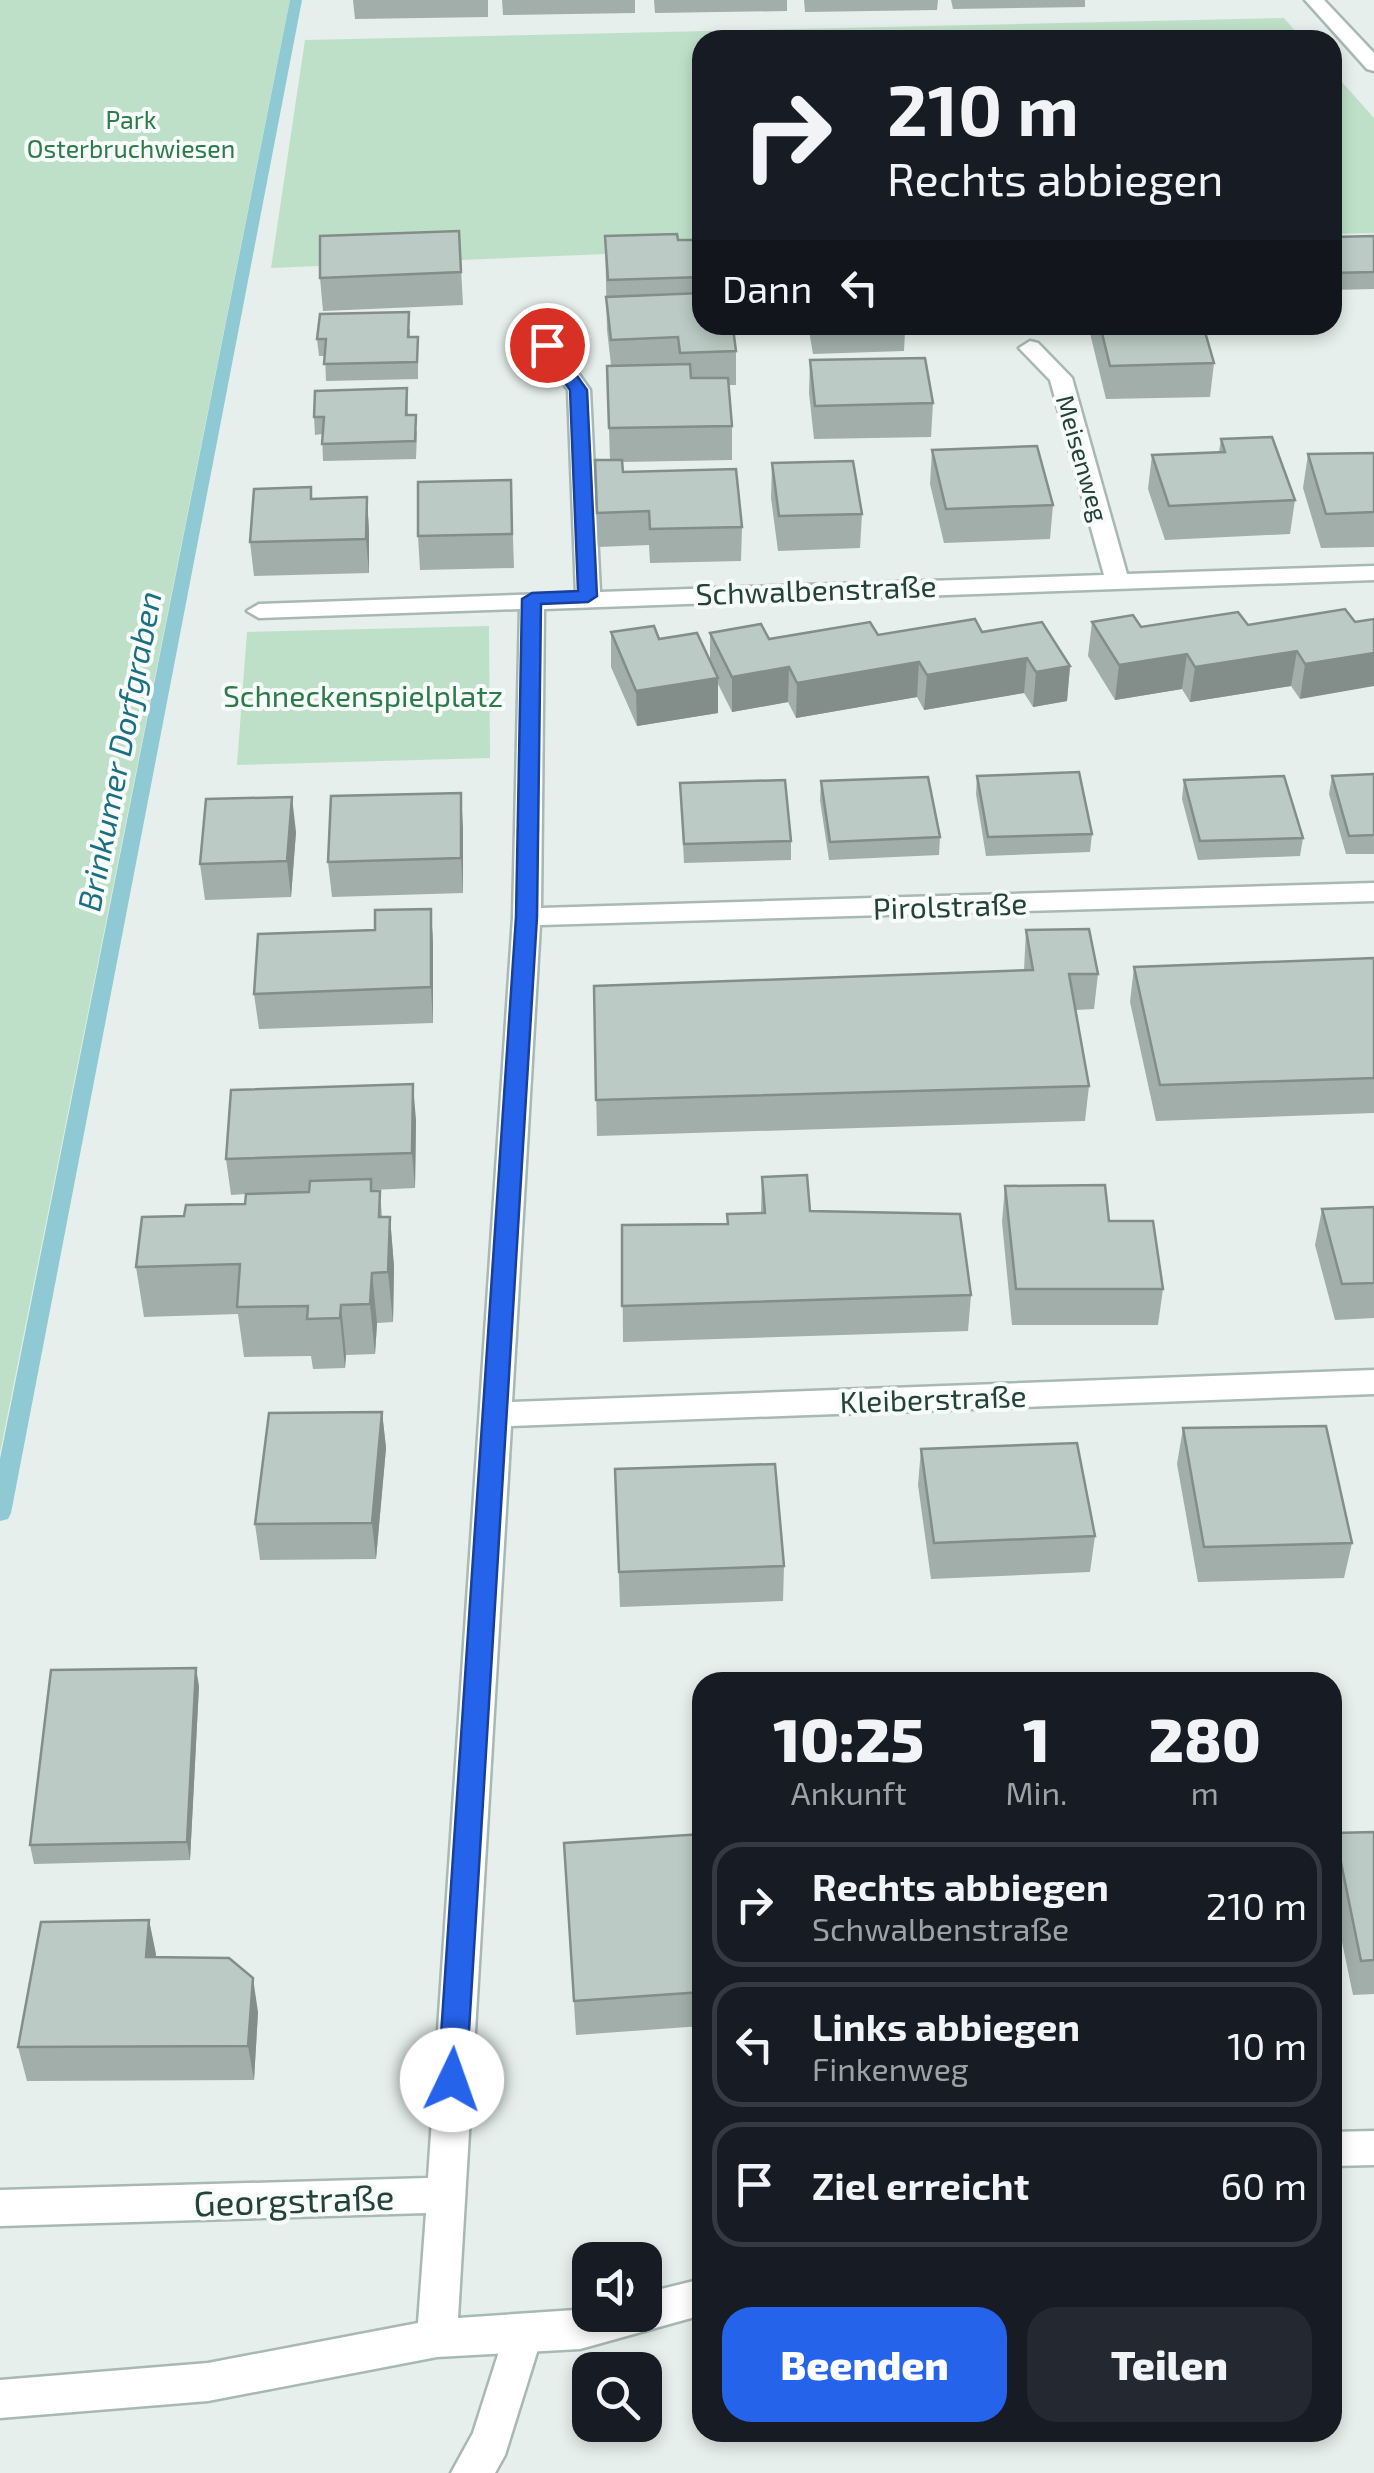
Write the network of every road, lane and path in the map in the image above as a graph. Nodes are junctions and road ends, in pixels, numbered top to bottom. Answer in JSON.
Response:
{"nodes":[{"id":1,"x":1314,"y":0,"type":"edge"},
{"id":2,"x":1342,"y":30,"type":"edge"},
{"id":3,"x":1342,"y":30,"type":"edge"},
{"id":4,"x":1374,"y":65,"type":"edge"},
{"id":5,"x":547,"y":345,"type":"dead end"},
{"id":6,"x":1030,"y":348,"type":"dead end"},
{"id":7,"x":1374,"y":573,"type":"edge"},
{"id":8,"x":1117,"y":580,"type":"junction"},
{"id":9,"x":588,"y":596,"type":"junction"},
{"id":10,"x":532,"y":599,"type":"junction"},
{"id":11,"x":258,"y":611,"type":"dead end"},
{"id":12,"x":1374,"y":892,"type":"edge"},
{"id":13,"x":527,"y":917,"type":"junction"},
{"id":14,"x":1374,"y":1382,"type":"edge"},
{"id":15,"x":492,"y":1414,"type":"junction"},
{"id":16,"x":1374,"y":2148,"type":"edge"},
{"id":17,"x":1342,"y":2150,"type":"edge"},
{"id":18,"x":445,"y":2194,"type":"junction"},
{"id":19,"x":0,"y":2208,"type":"edge"},
{"id":20,"x":692,"y":2300,"type":"edge"},
{"id":21,"x":662,"y":2308,"type":"edge"},
{"id":22,"x":572,"y":2330,"type":"edge"},
{"id":23,"x":523,"y":2333,"type":"junction"},
{"id":24,"x":437,"y":2338,"type":"junction"},
{"id":25,"x":0,"y":2399,"type":"edge"},
{"id":26,"x":472,"y":2473,"type":"edge"}],
"edges":[{"from":1,"to":3,"type":"street"},
{"from":2,"to":4,"type":"street"},
{"from":5,"to":9,"type":"street"},
{"from":6,"to":8,"type":"street","name":"Meisenweg"},
{"from":7,"to":8,"type":"street","name":"Schwalbenstraße"},
{"from":8,"to":9,"type":"street","name":"Schwalbenstraße"},
{"from":9,"to":10,"type":"street","name":"Schwalbenstraße"},
{"from":10,"to":11,"type":"street","name":"Schwalbenstraße"},
{"from":10,"to":13,"type":"street"},
{"from":12,"to":13,"type":"street","name":"Pirolstraße"},
{"from":13,"to":15,"type":"street"},
{"from":14,"to":15,"type":"street","name":"Kleiberstraße"},
{"from":15,"to":18,"type":"street"},
{"from":16,"to":17,"type":"street"},
{"from":18,"to":19,"type":"street","name":"Georgstraße"},
{"from":18,"to":24,"type":"street"},
{"from":20,"to":21,"type":"street"},
{"from":22,"to":23,"type":"street"},
{"from":23,"to":24,"type":"street"},
{"from":23,"to":26,"type":"street"},
{"from":24,"to":25,"type":"street"}]}
